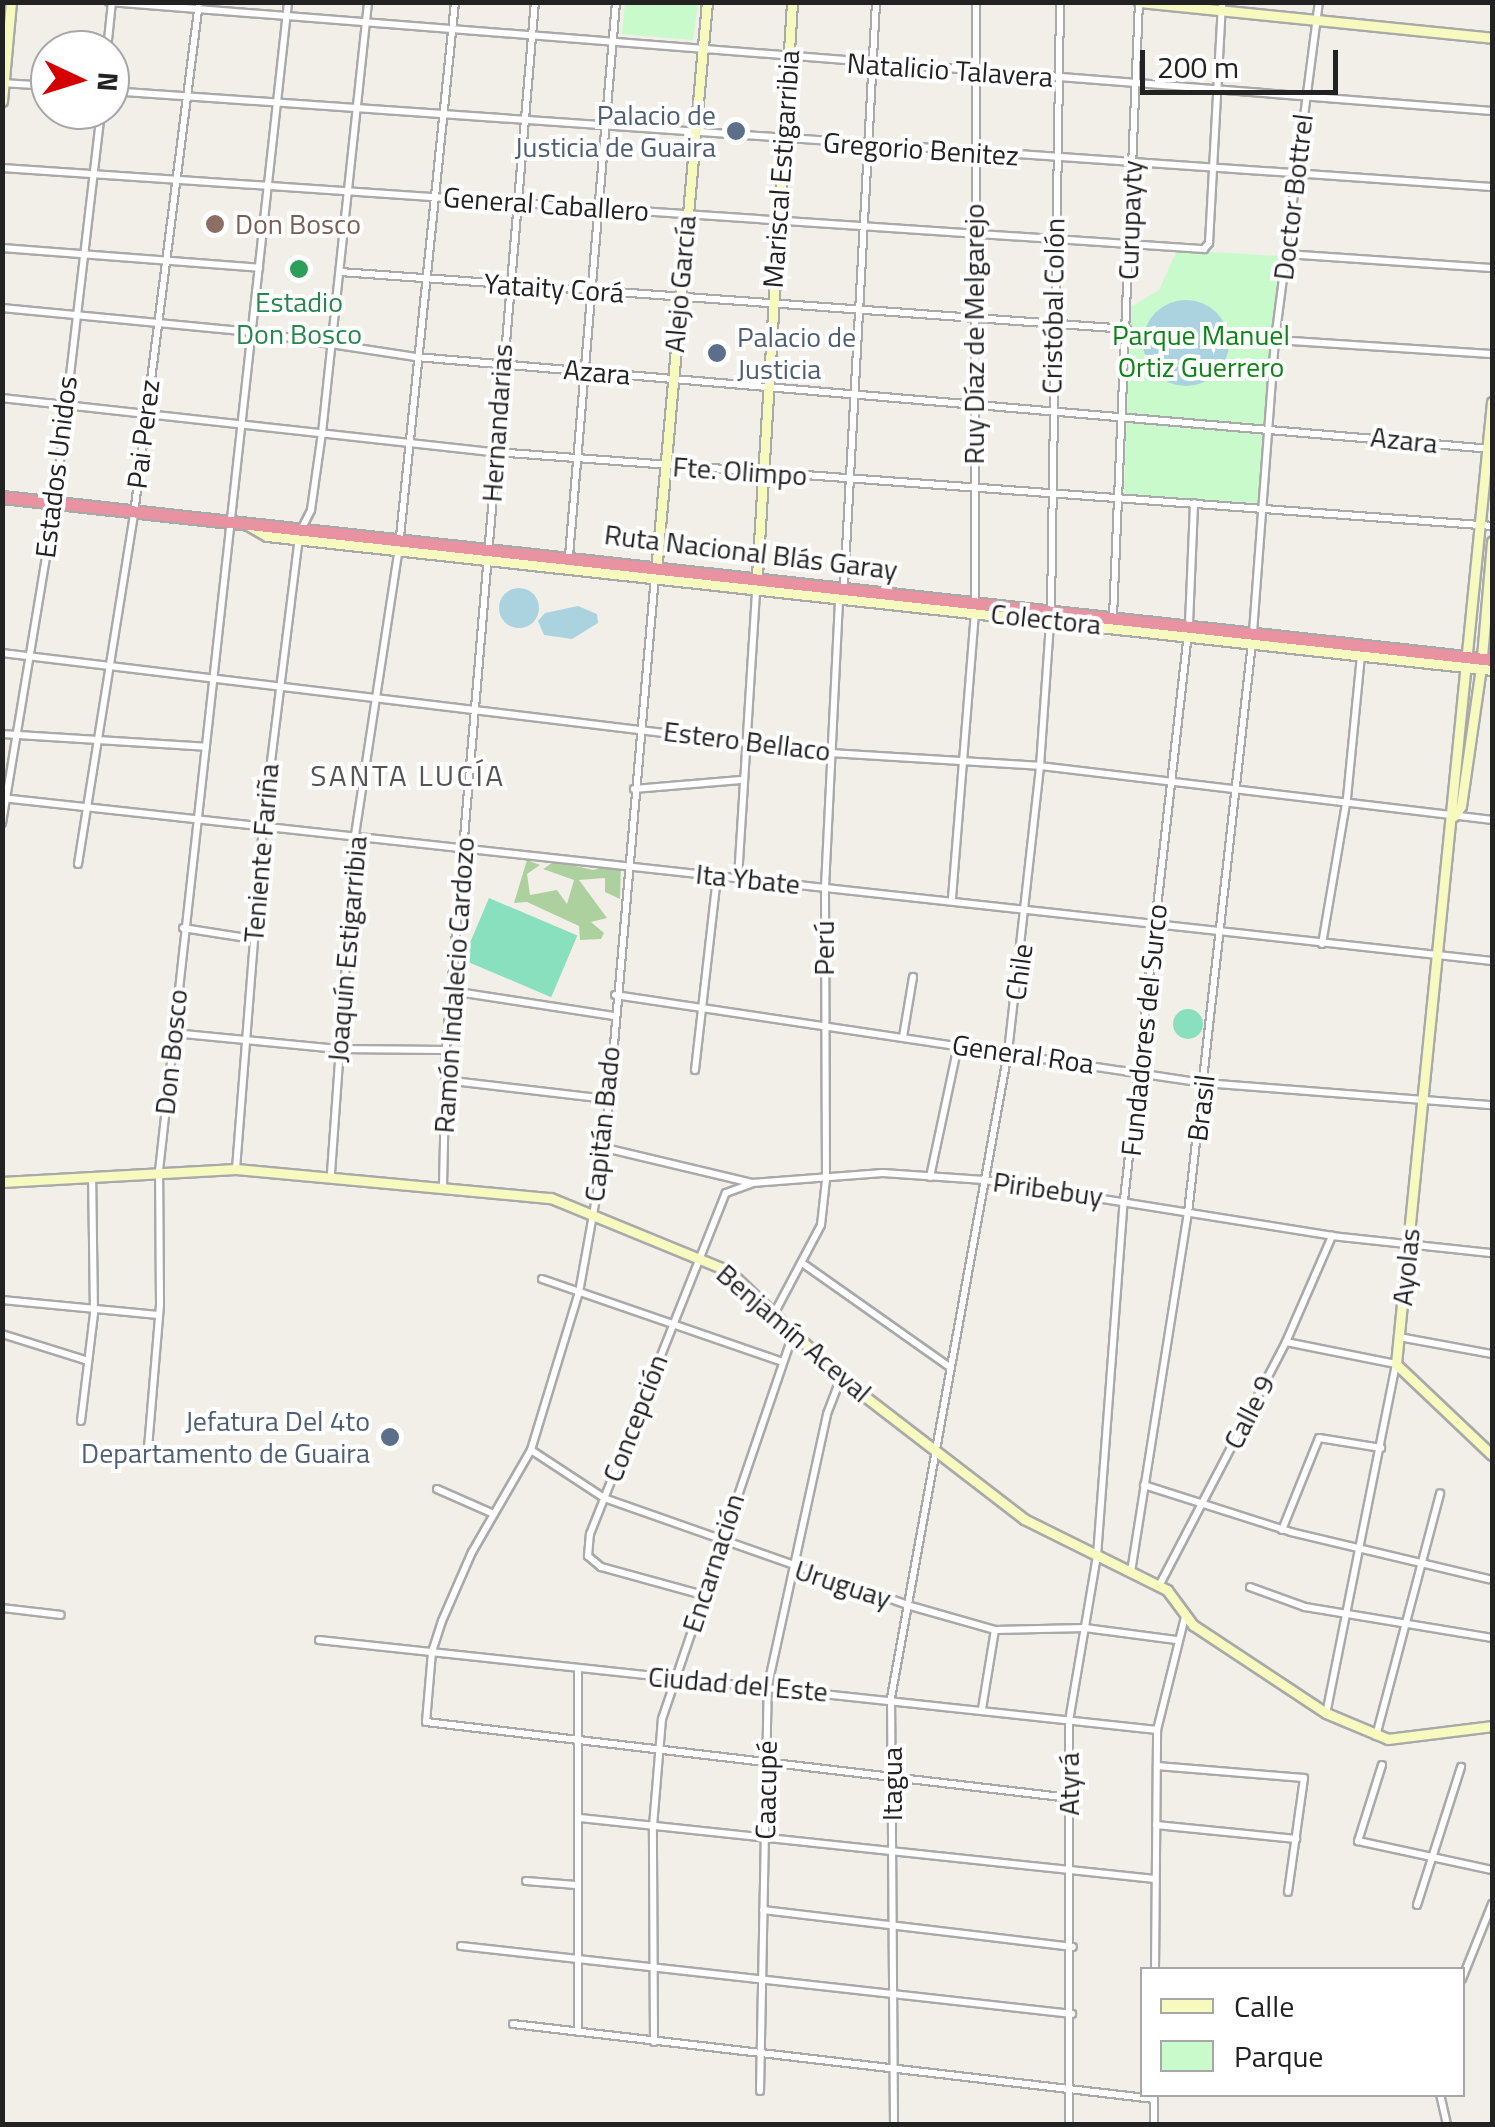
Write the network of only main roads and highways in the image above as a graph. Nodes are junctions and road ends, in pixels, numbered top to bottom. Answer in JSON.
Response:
{"nodes":[{"id":1,"x":2,"y":497,"type":"edge"},
{"id":2,"x":1487,"y":664,"type":"edge"}],
"edges":[{"from":1,"to":2,"type":"highway","name":"Ruta Nacional Blás Garay"}]}
